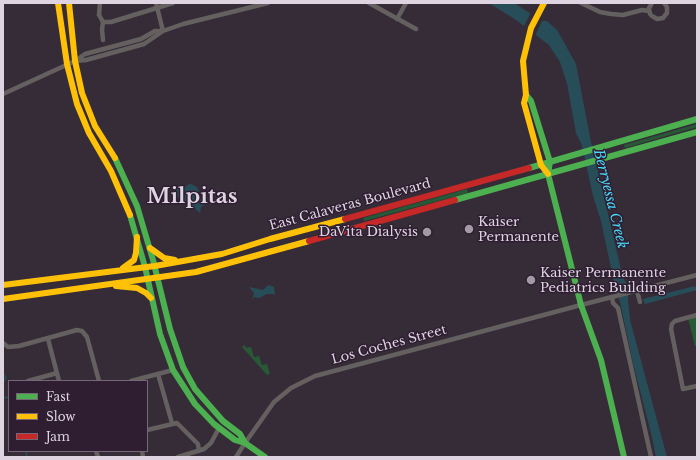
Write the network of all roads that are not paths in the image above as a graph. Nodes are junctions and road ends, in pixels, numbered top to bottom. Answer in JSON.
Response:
{"nodes":[{"id":1,"x":58,"y":3,"type":"edge"},
{"id":2,"x":69,"y":3,"type":"edge"},
{"id":3,"x":100,"y":3,"type":"edge"},
{"id":4,"x":173,"y":3,"type":"edge"},
{"id":5,"x":268,"y":3,"type":"edge"},
{"id":6,"x":369,"y":3,"type":"edge"},
{"id":7,"x":406,"y":3,"type":"edge"},
{"id":8,"x":544,"y":3,"type":"edge"},
{"id":9,"x":581,"y":3,"type":"edge"},
{"id":10,"x":652,"y":3,"type":"edge"},
{"id":11,"x":664,"y":3,"type":"edge"},
{"id":12,"x":157,"y":5,"type":"edge"},
{"id":13,"x":649,"y":11,"type":"junction"},
{"id":14,"x":397,"y":19,"type":"junction"},
{"id":15,"x":103,"y":22,"type":"junction"},
{"id":16,"x":416,"y":29,"type":"dead end"},
{"id":17,"x":163,"y":31,"type":"junction"},
{"id":18,"x":103,"y":40,"type":"dead end"},
{"id":19,"x":75,"y":61,"type":"junction"},
{"id":20,"x":67,"y":64,"type":"junction"},
{"id":21,"x":3,"y":94,"type":"edge"},
{"id":22,"x":526,"y":95,"type":"junction"},
{"id":23,"x":697,"y":115,"type":"edge"},
{"id":24,"x":697,"y":119,"type":"edge"},
{"id":25,"x":673,"y":126,"type":"junction"},
{"id":26,"x":697,"y":133,"type":"edge"},
{"id":27,"x":550,"y":162,"type":"junction"},
{"id":28,"x":541,"y":165,"type":"junction"},
{"id":29,"x":548,"y":174,"type":"junction"},
{"id":30,"x":137,"y":237,"type":"junction"},
{"id":31,"x":150,"y":248,"type":"junction"},
{"id":32,"x":196,"y":260,"type":"junction"},
{"id":33,"x":155,"y":266,"type":"junction"},
{"id":34,"x":145,"y":267,"type":"junction"},
{"id":35,"x":120,"y":270,"type":"junction"},
{"id":36,"x":697,"y":276,"type":"edge"},
{"id":37,"x":157,"y":277,"type":"junction"},
{"id":38,"x":147,"y":278,"type":"junction"},
{"id":39,"x":3,"y":285,"type":"edge"},
{"id":40,"x":95,"y":285,"type":"junction"},
{"id":41,"x":636,"y":291,"type":"junction"},
{"id":42,"x":613,"y":297,"type":"junction"},
{"id":43,"x":151,"y":298,"type":"junction"},
{"id":44,"x":3,"y":299,"type":"edge"},
{"id":45,"x":640,"y":302,"type":"dead end"},
{"id":46,"x":580,"y":305,"type":"junction"},
{"id":47,"x":697,"y":316,"type":"edge"},
{"id":48,"x":48,"y":339,"type":"junction"},
{"id":49,"x":3,"y":344,"type":"edge"},
{"id":50,"x":174,"y":370,"type":"junction"},
{"id":51,"x":57,"y":373,"type":"junction"},
{"id":52,"x":158,"y":374,"type":"junction"},
{"id":53,"x":32,"y":380,"type":"edge"},
{"id":54,"x":59,"y":380,"type":"edge"},
{"id":55,"x":99,"y":380,"type":"edge"},
{"id":56,"x":135,"y":380,"type":"edge"},
{"id":57,"x":697,"y":386,"type":"edge"},
{"id":58,"x":172,"y":423,"type":"junction"},
{"id":59,"x":219,"y":428,"type":"junction"},
{"id":60,"x":148,"y":430,"type":"edge"},
{"id":61,"x":245,"y":443,"type":"junction"},
{"id":62,"x":199,"y":451,"type":"junction"},
{"id":63,"x":178,"y":457,"type":"edge"},
{"id":64,"x":236,"y":457,"type":"edge"},
{"id":65,"x":265,"y":457,"type":"edge"},
{"id":66,"x":624,"y":457,"type":"edge"},
{"id":67,"x":651,"y":457,"type":"edge"}],
"edges":[{"from":1,"to":20,"type":"main road"},
{"from":2,"to":19,"type":"main road"},
{"from":3,"to":15,"type":"street"},
{"from":4,"to":12,"type":"street"},
{"from":5,"to":17,"type":"street"},
{"from":6,"to":14,"type":"street"},
{"from":7,"to":14,"type":"street"},
{"from":8,"to":22,"type":"main road"},
{"from":9,"to":13,"type":"street"},
{"from":10,"to":13,"type":"street"},
{"from":11,"to":13,"type":"street"},
{"from":12,"to":15,"type":"street"},
{"from":12,"to":17,"type":"street"},
{"from":14,"to":16,"type":"street"},
{"from":15,"to":18,"type":"street"},
{"from":17,"to":19,"type":"street"},
{"from":19,"to":20,"type":"street"},
{"from":19,"to":31,"type":"main road"},
{"from":20,"to":21,"type":"street"},
{"from":20,"to":30,"type":"main road"},
{"from":22,"to":27,"type":"main road"},
{"from":22,"to":28,"type":"main road"},
{"from":23,"to":25,"type":"main road"},
{"from":24,"to":25,"type":"main road","name":"East Calaveras Boulevard"},
{"from":25,"to":27,"type":"main road","name":"East Calaveras Boulevard"},
{"from":26,"to":29,"type":"main road","name":"East Calaveras Boulevard"},
{"from":27,"to":28,"type":"main road","name":"East Calaveras Boulevard"},
{"from":27,"to":29,"type":"main road"},
{"from":28,"to":29,"type":"main road"},
{"from":28,"to":32,"type":"main road","name":"East Calaveras Boulevard"},
{"from":29,"to":37,"type":"main road","name":"East Calaveras Boulevard"},
{"from":29,"to":46,"type":"main road"},
{"from":30,"to":34,"type":"main road"},
{"from":30,"to":35,"type":"main road"},
{"from":31,"to":32,"type":"main road"},
{"from":31,"to":33,"type":"main road"},
{"from":32,"to":33,"type":"main road","name":"East Calaveras Boulevard"},
{"from":33,"to":34,"type":"main road","name":"East Calaveras Boulevard"},
{"from":33,"to":37,"type":"main road"},
{"from":34,"to":35,"type":"main road","name":"East Calaveras Boulevard"},
{"from":34,"to":38,"type":"main road"},
{"from":35,"to":39,"type":"main road","name":"East Calaveras Boulevard"},
{"from":36,"to":41,"type":"street","name":"Los Coches Street"},
{"from":37,"to":38,"type":"main road","name":"East Calaveras Boulevard"},
{"from":37,"to":61,"type":"main road"},
{"from":38,"to":40,"type":"main road","name":"East Calaveras Boulevard"},
{"from":38,"to":43,"type":"main road"},
{"from":40,"to":43,"type":"main road"},
{"from":40,"to":44,"type":"main road","name":"East Calaveras Boulevard"},
{"from":41,"to":42,"type":"street","name":"Los Coches Street"},
{"from":41,"to":45,"type":"street"},
{"from":42,"to":46,"type":"street","name":"Los Coches Street"},
{"from":42,"to":67,"type":"street"},
{"from":43,"to":50,"type":"main road"},
{"from":46,"to":61,"type":"street","name":"Los Coches Street"},
{"from":46,"to":66,"type":"main road"},
{"from":47,"to":57,"type":"street"},
{"from":48,"to":49,"type":"street"},
{"from":48,"to":51,"type":"street"},
{"from":48,"to":55,"type":"street"},
{"from":50,"to":52,"type":"street"},
{"from":50,"to":59,"type":"main road"},
{"from":51,"to":53,"type":"street"},
{"from":51,"to":54,"type":"street"},
{"from":52,"to":56,"type":"street"},
{"from":52,"to":58,"type":"street"},
{"from":58,"to":60,"type":"street"},
{"from":58,"to":62,"type":"street"},
{"from":59,"to":61,"type":"main road"},
{"from":59,"to":62,"type":"street"},
{"from":61,"to":64,"type":"street","name":"Los Coches Street"},
{"from":61,"to":65,"type":"main road"},
{"from":62,"to":63,"type":"street"}]}
